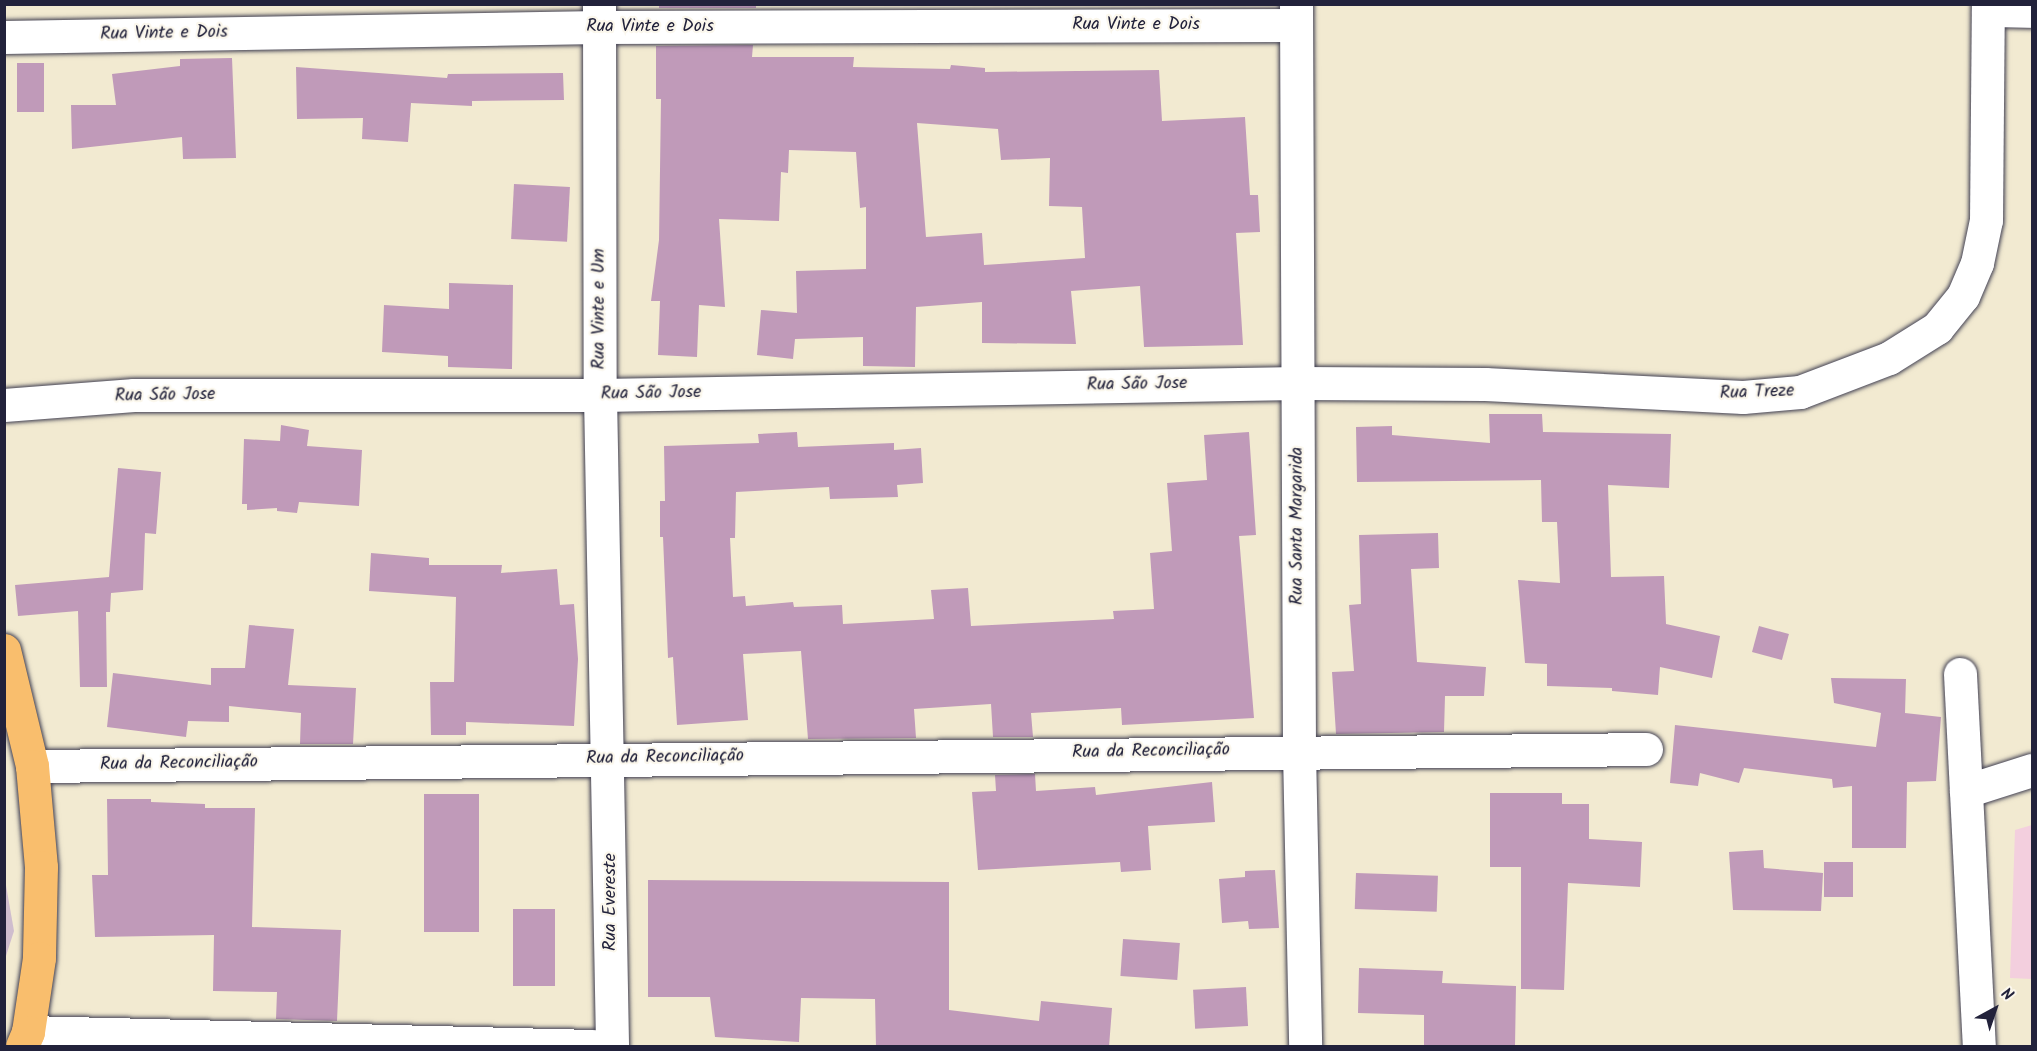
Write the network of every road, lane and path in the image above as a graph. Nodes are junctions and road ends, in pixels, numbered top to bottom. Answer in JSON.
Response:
{"nodes":[{"id":1,"x":1988,"y":7,"type":"edge"},
{"id":2,"x":2032,"y":10,"type":"edge"},
{"id":3,"x":1296,"y":15,"type":"edge"},
{"id":4,"x":599,"y":16,"type":"edge"},
{"id":5,"x":4,"y":37,"type":"edge"},
{"id":6,"x":1298,"y":382,"type":"junction"},
{"id":7,"x":600,"y":395,"type":"junction"},
{"id":8,"x":4,"y":405,"type":"edge"},
{"id":9,"x":4,"y":650,"type":"edge"},
{"id":10,"x":1960,"y":674,"type":"dead end"},
{"id":11,"x":1646,"y":749,"type":"dead end"},
{"id":12,"x":1299,"y":751,"type":"junction"},
{"id":13,"x":610,"y":758,"type":"junction"},
{"id":14,"x":32,"y":766,"type":"junction"},
{"id":15,"x":2032,"y":770,"type":"edge"},
{"id":16,"x":1966,"y":791,"type":"junction"},
{"id":17,"x":25,"y":1039,"type":"edge"},
{"id":18,"x":592,"y":1047,"type":"edge"},
{"id":19,"x":612,"y":1047,"type":"edge"},
{"id":20,"x":1305,"y":1047,"type":"edge"},
{"id":21,"x":1979,"y":1047,"type":"edge"}],
"edges":[{"from":1,"to":2,"type":"street"},
{"from":1,"to":6,"type":"street","name":"Rua Treze"},
{"from":3,"to":4,"type":"street","name":"Rua Vinte e Dois"},
{"from":3,"to":6,"type":"street","name":"Rua Santa Margarida"},
{"from":4,"to":5,"type":"street","name":"Rua Vinte e Dois"},
{"from":4,"to":7,"type":"street","name":"Rua Vinte e Um"},
{"from":6,"to":7,"type":"street","name":"Rua São Jose"},
{"from":6,"to":12,"type":"street","name":"Rua Santa Margarida"},
{"from":7,"to":8,"type":"street","name":"Rua São Jose"},
{"from":7,"to":13,"type":"street","name":"Rua Vinte e Um"},
{"from":9,"to":14,"type":"main road"},
{"from":10,"to":16,"type":"street"},
{"from":11,"to":12,"type":"street","name":"Rua da Reconciliação"},
{"from":12,"to":13,"type":"street","name":"Rua da Reconciliação"},
{"from":12,"to":20,"type":"street","name":"Rua Santa Margarida"},
{"from":13,"to":14,"type":"street","name":"Rua da Reconciliação"},
{"from":13,"to":19,"type":"street","name":"Rua Evereste"},
{"from":14,"to":17,"type":"main road"},
{"from":15,"to":16,"type":"street"},
{"from":16,"to":21,"type":"street"},
{"from":17,"to":18,"type":"street"}]}
